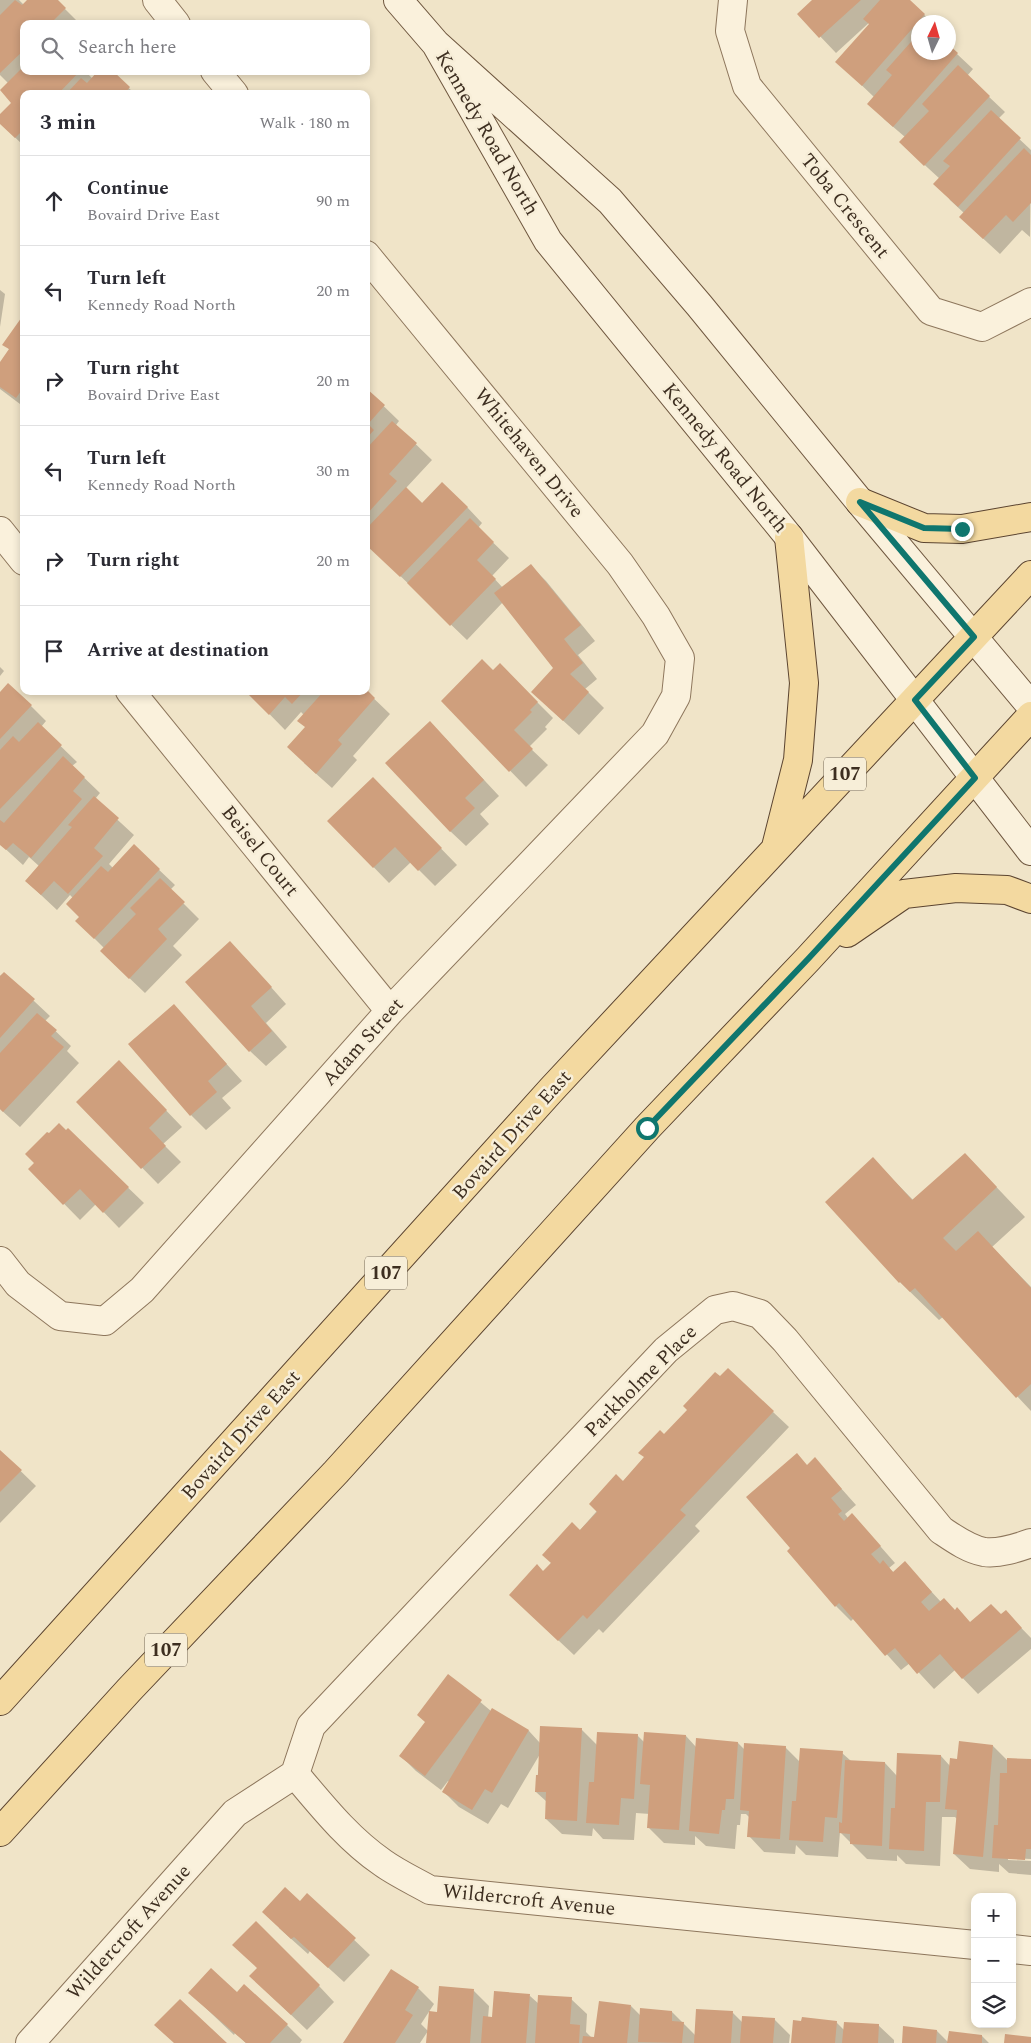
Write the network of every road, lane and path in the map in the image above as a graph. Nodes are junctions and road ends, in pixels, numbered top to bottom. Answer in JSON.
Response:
{"nodes":[{"id":1,"x":157,"y":0,"type":"edge"},
{"id":2,"x":398,"y":0,"type":"edge"},
{"id":3,"x":733,"y":0,"type":"edge"},
{"id":4,"x":173,"y":20,"type":"edge"},
{"id":5,"x":436,"y":44,"type":"junction"},
{"id":6,"x":218,"y":75,"type":"edge"},
{"id":7,"x":231,"y":90,"type":"edge"},
{"id":8,"x":370,"y":260,"type":"edge"},
{"id":9,"x":1031,"y":302,"type":"edge"},
{"id":10,"x":860,"y":502,"type":"junction"},
{"id":11,"x":1031,"y":517,"type":"edge"},
{"id":12,"x":0,"y":532,"type":"edge"},
{"id":13,"x":789,"y":537,"type":"junction"},
{"id":14,"x":20,"y":556,"type":"edge"},
{"id":15,"x":1031,"y":575,"type":"edge"},
{"id":16,"x":974,"y":637,"type":"junction"},
{"id":17,"x":680,"y":658,"type":"joint"},
{"id":18,"x":133,"y":695,"type":"edge"},
{"id":19,"x":915,"y":700,"type":"junction"},
{"id":20,"x":1031,"y":706,"type":"edge"},
{"id":21,"x":1031,"y":716,"type":"edge"},
{"id":22,"x":975,"y":778,"type":"junction"},
{"id":23,"x":776,"y":849,"type":"junction"},
{"id":24,"x":1031,"y":851,"type":"edge"},
{"id":25,"x":1031,"y":898,"type":"edge"},
{"id":26,"x":808,"y":959,"type":"junction"},
{"id":27,"x":390,"y":1011,"type":"junction"},
{"id":28,"x":0,"y":1261,"type":"edge"},
{"id":29,"x":1031,"y":1544,"type":"edge"},
{"id":30,"x":0,"y":1701,"type":"edge"},
{"id":31,"x":295,"y":1774,"type":"junction"},
{"id":32,"x":0,"y":1832,"type":"edge"},
{"id":33,"x":971,"y":1946,"type":"edge"},
{"id":34,"x":1016,"y":1949,"type":"edge"},
{"id":35,"x":1031,"y":1951,"type":"edge"},
{"id":36,"x":30,"y":2043,"type":"edge"}],
"edges":[{"from":1,"to":4,"type":"street"},
{"from":2,"to":5,"type":"street"},
{"from":3,"to":9,"type":"street","name":"Toba Crescent"},
{"from":5,"to":10,"type":"street","name":"Kennedy Road North"},
{"from":5,"to":13,"type":"street","name":"Kennedy Road North"},
{"from":6,"to":7,"type":"street"},
{"from":8,"to":17,"type":"street","name":"Whitehaven Drive"},
{"from":10,"to":11,"type":"main road"},
{"from":10,"to":16,"type":"street","name":"Kennedy Road North"},
{"from":12,"to":14,"type":"street"},
{"from":13,"to":19,"type":"street","name":"Kennedy Road North"},
{"from":13,"to":23,"type":"main road"},
{"from":15,"to":16,"type":"main road","name":"Bovaird Drive East","number":"107"},
{"from":16,"to":19,"type":"main road","name":"Bovaird Drive East","number":"107"},
{"from":16,"to":20,"type":"street","name":"Kennedy Road North"},
{"from":17,"to":27,"type":"street","name":"Adam Street"},
{"from":18,"to":27,"type":"street","name":"Beisel Court"},
{"from":19,"to":22,"type":"street","name":"Kennedy Road North"},
{"from":19,"to":23,"type":"main road","name":"Bovaird Drive East","number":"107"},
{"from":21,"to":22,"type":"main road","number":"107"},
{"from":22,"to":24,"type":"street","name":"Kennedy Road North"},
{"from":22,"to":26,"type":"main road","number":"107"},
{"from":23,"to":30,"type":"main road","name":"Bovaird Drive East","number":"107"},
{"from":25,"to":26,"type":"main road"},
{"from":26,"to":32,"type":"main road","number":"107"},
{"from":27,"to":28,"type":"street","name":"Adam Street"},
{"from":29,"to":31,"type":"street","name":"Parkholme Place"},
{"from":31,"to":33,"type":"street","name":"Wildercroft Avenue"},
{"from":31,"to":36,"type":"street","name":"Wildercroft Avenue"},
{"from":34,"to":35,"type":"street"}]}
